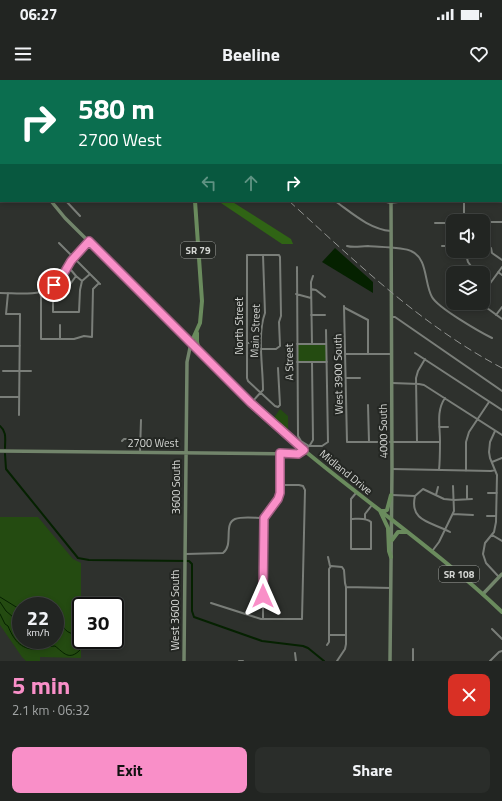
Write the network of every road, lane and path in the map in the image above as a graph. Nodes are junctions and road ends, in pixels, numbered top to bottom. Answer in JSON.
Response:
{"nodes":[{"id":1,"x":52,"y":202,"type":"edge"},
{"id":2,"x":195,"y":202,"type":"edge"},
{"id":3,"x":336,"y":202,"type":"edge"},
{"id":4,"x":390,"y":202,"type":"edge"},
{"id":5,"x":464,"y":202,"type":"edge"},
{"id":6,"x":69,"y":204,"type":"edge"},
{"id":7,"x":464,"y":214,"type":"edge"},
{"id":8,"x":80,"y":216,"type":"dead end"},
{"id":9,"x":490,"y":222,"type":"edge"},
{"id":10,"x":502,"y":222,"type":"edge"},
{"id":11,"x":434,"y":223,"type":"dead end"},
{"id":12,"x":446,"y":223,"type":"edge"},
{"id":13,"x":392,"y":231,"type":"junction"},
{"id":14,"x":89,"y":241,"type":"junction"},
{"id":15,"x":59,"y":243,"type":"dead end"},
{"id":16,"x":347,"y":246,"type":"dead end"},
{"id":17,"x":442,"y":246,"type":"dead end"},
{"id":18,"x":446,"y":246,"type":"edge"},
{"id":19,"x":392,"y":248,"type":"junction"},
{"id":20,"x":491,"y":248,"type":"dead end"},
{"id":21,"x":263,"y":254,"type":"junction"},
{"id":22,"x":74,"y":258,"type":"junction"},
{"id":23,"x":502,"y":260,"type":"edge"},
{"id":24,"x":297,"y":267,"type":"dead end"},
{"id":25,"x":502,"y":267,"type":"edge"},
{"id":26,"x":71,"y":270,"type":"dead end"},
{"id":27,"x":498,"y":272,"type":"junction"},
{"id":28,"x":90,"y":274,"type":"junction"},
{"id":29,"x":502,"y":275,"type":"edge"},
{"id":30,"x":48,"y":276,"type":"dead end"},
{"id":31,"x":76,"y":276,"type":"junction"},
{"id":32,"x":312,"y":276,"type":"dead end"},
{"id":33,"x":82,"y":281,"type":"junction"},
{"id":34,"x":55,"y":284,"type":"junction"},
{"id":35,"x":490,"y":284,"type":"edge"},
{"id":36,"x":311,"y":289,"type":"junction"},
{"id":37,"x":40,"y":292,"type":"junction"},
{"id":38,"x":0,"y":293,"type":"edge"},
{"id":39,"x":8,"y":293,"type":"junction"},
{"id":40,"x":63,"y":294,"type":"junction"},
{"id":41,"x":296,"y":294,"type":"junction"},
{"id":42,"x":325,"y":297,"type":"dead end"},
{"id":43,"x":311,"y":298,"type":"junction"},
{"id":44,"x":502,"y":307,"type":"edge"},
{"id":45,"x":489,"y":310,"type":"edge"},
{"id":46,"x":311,"y":315,"type":"junction"},
{"id":47,"x":325,"y":315,"type":"dead end"},
{"id":48,"x":496,"y":315,"type":"junction"},
{"id":49,"x":392,"y":317,"type":"junction"},
{"id":50,"x":502,"y":319,"type":"edge"},
{"id":51,"x":60,"y":325,"type":"dead end"},
{"id":52,"x":197,"y":330,"type":"junction"},
{"id":53,"x":326,"y":330,"type":"dead end"},
{"id":54,"x":60,"y":338,"type":"junction"},
{"id":55,"x":492,"y":338,"type":"dead end"},
{"id":56,"x":191,"y":343,"type":"junction"},
{"id":57,"x":247,"y":343,"type":"junction"},
{"id":58,"x":262,"y":343,"type":"junction"},
{"id":59,"x":297,"y":344,"type":"junction"},
{"id":60,"x":312,"y":344,"type":"junction"},
{"id":61,"x":326,"y":344,"type":"junction"},
{"id":62,"x":0,"y":346,"type":"edge"},
{"id":63,"x":20,"y":346,"type":"junction"},
{"id":64,"x":262,"y":349,"type":"junction"},
{"id":65,"x":199,"y":351,"type":"junction"},
{"id":66,"x":346,"y":354,"type":"junction"},
{"id":67,"x":368,"y":354,"type":"junction"},
{"id":68,"x":392,"y":354,"type":"junction"},
{"id":69,"x":415,"y":354,"type":"dead end"},
{"id":70,"x":425,"y":359,"type":"junction"},
{"id":71,"x":297,"y":362,"type":"junction"},
{"id":72,"x":312,"y":362,"type":"junction"},
{"id":73,"x":327,"y":362,"type":"junction"},
{"id":74,"x":278,"y":368,"type":"dead end"},
{"id":75,"x":3,"y":371,"type":"dead end"},
{"id":76,"x":20,"y":371,"type":"junction"},
{"id":77,"x":31,"y":371,"type":"dead end"},
{"id":78,"x":346,"y":378,"type":"junction"},
{"id":79,"x":360,"y":378,"type":"dead end"},
{"id":80,"x":392,"y":384,"type":"junction"},
{"id":81,"x":416,"y":384,"type":"junction"},
{"id":82,"x":502,"y":390,"type":"edge"},
{"id":83,"x":261,"y":392,"type":"junction"},
{"id":84,"x":0,"y":397,"type":"edge"},
{"id":85,"x":19,"y":397,"type":"junction"},
{"id":86,"x":445,"y":398,"type":"junction"},
{"id":87,"x":489,"y":402,"type":"junction"},
{"id":88,"x":251,"y":403,"type":"junction"},
{"id":89,"x":368,"y":405,"type":"dead end"},
{"id":90,"x":502,"y":410,"type":"edge"},
{"id":91,"x":19,"y":415,"type":"dead end"},
{"id":92,"x":141,"y":420,"type":"dead end"},
{"id":93,"x":477,"y":420,"type":"junction"},
{"id":94,"x":439,"y":427,"type":"junction"},
{"id":95,"x":448,"y":427,"type":"dead end"},
{"id":96,"x":495,"y":432,"type":"junction"},
{"id":97,"x":502,"y":435,"type":"edge"},
{"id":98,"x":141,"y":439,"type":"junction"},
{"id":99,"x":122,"y":441,"type":"dead end"},
{"id":100,"x":369,"y":442,"type":"junction"},
{"id":101,"x":392,"y":442,"type":"junction"},
{"id":102,"x":416,"y":442,"type":"junction"},
{"id":103,"x":440,"y":442,"type":"junction"},
{"id":104,"x":309,"y":446,"type":"junction"},
{"id":105,"x":304,"y":450,"type":"junction"},
{"id":106,"x":0,"y":451,"type":"edge"},
{"id":107,"x":140,"y":452,"type":"junction"},
{"id":108,"x":185,"y":452,"type":"junction"},
{"id":109,"x":280,"y":453,"type":"junction"},
{"id":110,"x":502,"y":458,"type":"edge"},
{"id":111,"x":492,"y":462,"type":"junction"},
{"id":112,"x":392,"y":469,"type":"junction"},
{"id":113,"x":439,"y":470,"type":"junction"},
{"id":114,"x":496,"y":470,"type":"junction"},
{"id":115,"x":466,"y":471,"type":"junction"},
{"id":116,"x":280,"y":485,"type":"junction"},
{"id":117,"x":453,"y":486,"type":"dead end"},
{"id":118,"x":467,"y":486,"type":"dead end"},
{"id":119,"x":438,"y":487,"type":"dead end"},
{"id":120,"x":356,"y":493,"type":"junction"},
{"id":121,"x":488,"y":493,"type":"dead end"},
{"id":122,"x":497,"y":493,"type":"junction"},
{"id":123,"x":391,"y":495,"type":"junction"},
{"id":124,"x":436,"y":495,"type":"junction"},
{"id":125,"x":415,"y":496,"type":"junction"},
{"id":126,"x":467,"y":499,"type":"junction"},
{"id":127,"x":472,"y":499,"type":"dead end"},
{"id":128,"x":454,"y":500,"type":"junction"},
{"id":129,"x":372,"y":505,"type":"junction"},
{"id":130,"x":380,"y":511,"type":"junction"},
{"id":131,"x":453,"y":514,"type":"junction"},
{"id":132,"x":472,"y":515,"type":"dead end"},
{"id":133,"x":487,"y":516,"type":"dead end"},
{"id":134,"x":496,"y":516,"type":"junction"},
{"id":135,"x":264,"y":518,"type":"junction"},
{"id":136,"x":351,"y":519,"type":"junction"},
{"id":137,"x":365,"y":519,"type":"junction"},
{"id":138,"x":392,"y":520,"type":"junction"},
{"id":139,"x":446,"y":529,"type":"junction"},
{"id":140,"x":406,"y":532,"type":"junction"},
{"id":141,"x":450,"y":532,"type":"dead end"},
{"id":142,"x":492,"y":535,"type":"junction"},
{"id":143,"x":392,"y":540,"type":"junction"},
{"id":144,"x":502,"y":541,"type":"edge"},
{"id":145,"x":431,"y":552,"type":"junction"},
{"id":146,"x":185,"y":554,"type":"junction"},
{"id":147,"x":392,"y":557,"type":"junction"},
{"id":148,"x":328,"y":558,"type":"dead end"},
{"id":149,"x":185,"y":561,"type":"joint"},
{"id":150,"x":330,"y":567,"type":"junction"},
{"id":151,"x":500,"y":576,"type":"edge"},
{"id":152,"x":346,"y":587,"type":"junction"},
{"id":153,"x":392,"y":588,"type":"junction"},
{"id":154,"x":483,"y":594,"type":"junction"},
{"id":155,"x":211,"y":603,"type":"dead end"},
{"id":156,"x":502,"y":612,"type":"edge"},
{"id":157,"x":263,"y":619,"type":"junction"},
{"id":158,"x":492,"y":629,"type":"dead end"},
{"id":159,"x":329,"y":635,"type":"junction"},
{"id":160,"x":346,"y":635,"type":"junction"},
{"id":161,"x":502,"y":639,"type":"edge"},
{"id":162,"x":327,"y":645,"type":"dead end"},
{"id":163,"x":413,"y":649,"type":"dead end"},
{"id":164,"x":502,"y":651,"type":"edge"},
{"id":165,"x":296,"y":653,"type":"dead end"},
{"id":166,"x":184,"y":661,"type":"edge"},
{"id":167,"x":239,"y":661,"type":"edge"},
{"id":168,"x":243,"y":661,"type":"edge"},
{"id":169,"x":296,"y":661,"type":"edge"},
{"id":170,"x":337,"y":661,"type":"edge"},
{"id":171,"x":390,"y":661,"type":"edge"},
{"id":172,"x":413,"y":661,"type":"edge"},
{"id":173,"x":490,"y":661,"type":"edge"}],
"edges":[{"from":1,"to":14,"type":"street","name":"Midland Drive","number":"SR 108"},
{"from":2,"to":52,"type":"main road","number":"SR 79"},
{"from":3,"to":13,"type":"street"},
{"from":4,"to":13,"type":"street","name":"4000 South"},
{"from":5,"to":7,"type":"street"},
{"from":6,"to":8,"type":"street"},
{"from":9,"to":10,"type":"street"},
{"from":11,"to":12,"type":"street"},
{"from":13,"to":19,"type":"street","name":"4000 South"},
{"from":14,"to":22,"type":"street"},
{"from":14,"to":56,"type":"street","name":"Midland Drive","number":"SR 108"},
{"from":15,"to":22,"type":"street"},
{"from":16,"to":19,"type":"street"},
{"from":17,"to":18,"type":"street"},
{"from":19,"to":49,"type":"street","name":"4000 South"},
{"from":19,"to":55,"type":"street"},
{"from":20,"to":23,"type":"street"},
{"from":21,"to":57,"type":"street","name":"North Street"},
{"from":21,"to":58,"type":"street","name":"Main Street"},
{"from":21,"to":64,"type":"street"},
{"from":22,"to":28,"type":"street"},
{"from":22,"to":34,"type":"street"},
{"from":24,"to":41,"type":"street","name":"A Street"},
{"from":25,"to":27,"type":"street"},
{"from":26,"to":31,"type":"street"},
{"from":27,"to":29,"type":"street"},
{"from":27,"to":35,"type":"street"},
{"from":28,"to":33,"type":"street"},
{"from":28,"to":54,"type":"street"},
{"from":30,"to":34,"type":"street"},
{"from":31,"to":33,"type":"street"},
{"from":31,"to":40,"type":"street"},
{"from":32,"to":36,"type":"street"},
{"from":33,"to":40,"type":"street"},
{"from":34,"to":37,"type":"street"},
{"from":34,"to":40,"type":"street"},
{"from":36,"to":42,"type":"street"},
{"from":36,"to":43,"type":"street"},
{"from":37,"to":39,"type":"street"},
{"from":37,"to":54,"type":"street"},
{"from":38,"to":39,"type":"street"},
{"from":39,"to":63,"type":"street"},
{"from":41,"to":43,"type":"street"},
{"from":41,"to":59,"type":"street","name":"A Street"},
{"from":43,"to":46,"type":"street"},
{"from":44,"to":48,"type":"street"},
{"from":45,"to":48,"type":"street"},
{"from":46,"to":47,"type":"street"},
{"from":46,"to":60,"type":"street"},
{"from":48,"to":50,"type":"street"},
{"from":49,"to":68,"type":"street","name":"4000 South"},
{"from":49,"to":82,"type":"street"},
{"from":51,"to":54,"type":"street"},
{"from":52,"to":56,"type":"main road","number":"SR 79"},
{"from":52,"to":65,"type":"main road"},
{"from":53,"to":61,"type":"street"},
{"from":56,"to":65,"type":"main road","name":"Midland Drive","number":"SR 108"},
{"from":56,"to":108,"type":"street","name":"3600 South"},
{"from":57,"to":58,"type":"street"},
{"from":57,"to":83,"type":"street","name":"North Street"},
{"from":58,"to":64,"type":"street","name":"Main Street"},
{"from":59,"to":60,"type":"street"},
{"from":59,"to":71,"type":"street","name":"A Street"},
{"from":60,"to":61,"type":"street"},
{"from":61,"to":73,"type":"street"},
{"from":62,"to":63,"type":"street"},
{"from":63,"to":76,"type":"street"},
{"from":64,"to":83,"type":"street","name":"Main Street"},
{"from":65,"to":88,"type":"main road","name":"Midland Drive","number":"SR 108"},
{"from":66,"to":67,"type":"street"},
{"from":66,"to":67,"type":"street","name":"West 3900 South"},
{"from":66,"to":78,"type":"street","name":"West 3900 South"},
{"from":67,"to":68,"type":"street"},
{"from":68,"to":80,"type":"street","name":"4000 South"},
{"from":69,"to":70,"type":"street"},
{"from":70,"to":81,"type":"street"},
{"from":70,"to":87,"type":"street"},
{"from":71,"to":72,"type":"street"},
{"from":71,"to":104,"type":"street","name":"A Street"},
{"from":72,"to":73,"type":"street"},
{"from":72,"to":104,"type":"street"},
{"from":73,"to":104,"type":"street"},
{"from":74,"to":83,"type":"street","name":"North Street"},
{"from":75,"to":76,"type":"street"},
{"from":76,"to":77,"type":"street"},
{"from":76,"to":85,"type":"street"},
{"from":78,"to":79,"type":"street"},
{"from":78,"to":100,"type":"street","name":"West 3900 South"},
{"from":80,"to":81,"type":"street"},
{"from":80,"to":101,"type":"street","name":"4000 South"},
{"from":81,"to":86,"type":"street"},
{"from":81,"to":102,"type":"street"},
{"from":83,"to":88,"type":"street"},
{"from":84,"to":85,"type":"street"},
{"from":85,"to":91,"type":"street"},
{"from":86,"to":93,"type":"street"},
{"from":86,"to":94,"type":"street"},
{"from":87,"to":90,"type":"street"},
{"from":87,"to":93,"type":"street"},
{"from":88,"to":105,"type":"main road","name":"Midland Drive","number":"SR 108"},
{"from":89,"to":100,"type":"street"},
{"from":92,"to":98,"type":"street"},
{"from":93,"to":96,"type":"street"},
{"from":93,"to":115,"type":"street"},
{"from":94,"to":95,"type":"street"},
{"from":94,"to":103,"type":"street"},
{"from":96,"to":97,"type":"street"},
{"from":96,"to":111,"type":"street"},
{"from":98,"to":99,"type":"street"},
{"from":98,"to":107,"type":"street"},
{"from":100,"to":101,"type":"street"},
{"from":101,"to":102,"type":"street"},
{"from":101,"to":112,"type":"street","name":"4000 South"},
{"from":102,"to":103,"type":"street"},
{"from":103,"to":113,"type":"street"},
{"from":104,"to":105,"type":"street"},
{"from":105,"to":109,"type":"street","name":"2700 West"},
{"from":105,"to":120,"type":"main road","name":"Midland Drive","number":"SR 108"},
{"from":106,"to":107,"type":"street","name":"2700 West"},
{"from":107,"to":108,"type":"street","name":"2700 West"},
{"from":108,"to":109,"type":"street","name":"2700 West"},
{"from":108,"to":146,"type":"street","name":"3600 South"},
{"from":109,"to":116,"type":"street"},
{"from":110,"to":111,"type":"street"},
{"from":111,"to":114,"type":"street"},
{"from":112,"to":113,"type":"street"},
{"from":112,"to":123,"type":"street","name":"4000 South"},
{"from":113,"to":115,"type":"street"},
{"from":114,"to":115,"type":"street"},
{"from":114,"to":122,"type":"street"},
{"from":116,"to":135,"type":"street"},
{"from":116,"to":157,"type":"street"},
{"from":117,"to":128,"type":"street"},
{"from":118,"to":126,"type":"street"},
{"from":119,"to":124,"type":"street"},
{"from":120,"to":129,"type":"main road","name":"Midland Drive","number":"SR 108"},
{"from":120,"to":136,"type":"street"},
{"from":121,"to":122,"type":"street"},
{"from":122,"to":134,"type":"street"},
{"from":123,"to":125,"type":"street"},
{"from":123,"to":130,"type":"main road"},
{"from":123,"to":138,"type":"street","name":"4000 South"},
{"from":124,"to":125,"type":"street"},
{"from":124,"to":128,"type":"street"},
{"from":125,"to":139,"type":"street"},
{"from":126,"to":127,"type":"street"},
{"from":126,"to":128,"type":"street"},
{"from":128,"to":131,"type":"street"},
{"from":129,"to":130,"type":"main road","name":"Midland Drive","number":"SR 108"},
{"from":129,"to":137,"type":"street"},
{"from":130,"to":138,"type":"main road","name":"Midland Drive","number":"SR 108"},
{"from":130,"to":147,"type":"main road"},
{"from":131,"to":132,"type":"street"},
{"from":131,"to":139,"type":"street"},
{"from":133,"to":134,"type":"street"},
{"from":134,"to":142,"type":"street"},
{"from":135,"to":146,"type":"street"},
{"from":135,"to":157,"type":"street"},
{"from":136,"to":137,"type":"street"},
{"from":136,"to":137,"type":"street"},
{"from":138,"to":140,"type":"main road","name":"Midland Drive","number":"SR 108"},
{"from":138,"to":143,"type":"street","name":"4000 South"},
{"from":139,"to":141,"type":"street"},
{"from":139,"to":145,"type":"street"},
{"from":140,"to":143,"type":"main road"},
{"from":140,"to":145,"type":"main road","name":"Midland Drive","number":"SR 108"},
{"from":142,"to":144,"type":"street"},
{"from":142,"to":151,"type":"street"},
{"from":143,"to":147,"type":"street","name":"4000 South"},
{"from":145,"to":154,"type":"main road","name":"Midland Drive","number":"SR 108"},
{"from":146,"to":149,"type":"street","name":"3600 South"},
{"from":147,"to":153,"type":"street","name":"4000 South"},
{"from":148,"to":150,"type":"street"},
{"from":149,"to":166,"type":"street","name":"West 3600 South"},
{"from":150,"to":152,"type":"street"},
{"from":150,"to":159,"type":"street"},
{"from":151,"to":154,"type":"street"},
{"from":152,"to":153,"type":"street"},
{"from":152,"to":160,"type":"street"},
{"from":153,"to":171,"type":"street","name":"4000 South"},
{"from":154,"to":156,"type":"main road","name":"Midland Drive","number":"SR 108"},
{"from":155,"to":157,"type":"street"},
{"from":158,"to":161,"type":"street"},
{"from":159,"to":160,"type":"street"},
{"from":159,"to":162,"type":"street"},
{"from":160,"to":170,"type":"street"},
{"from":163,"to":172,"type":"street"},
{"from":164,"to":173,"type":"street"},
{"from":165,"to":169,"type":"street"},
{"from":167,"to":168,"type":"street"}]}
